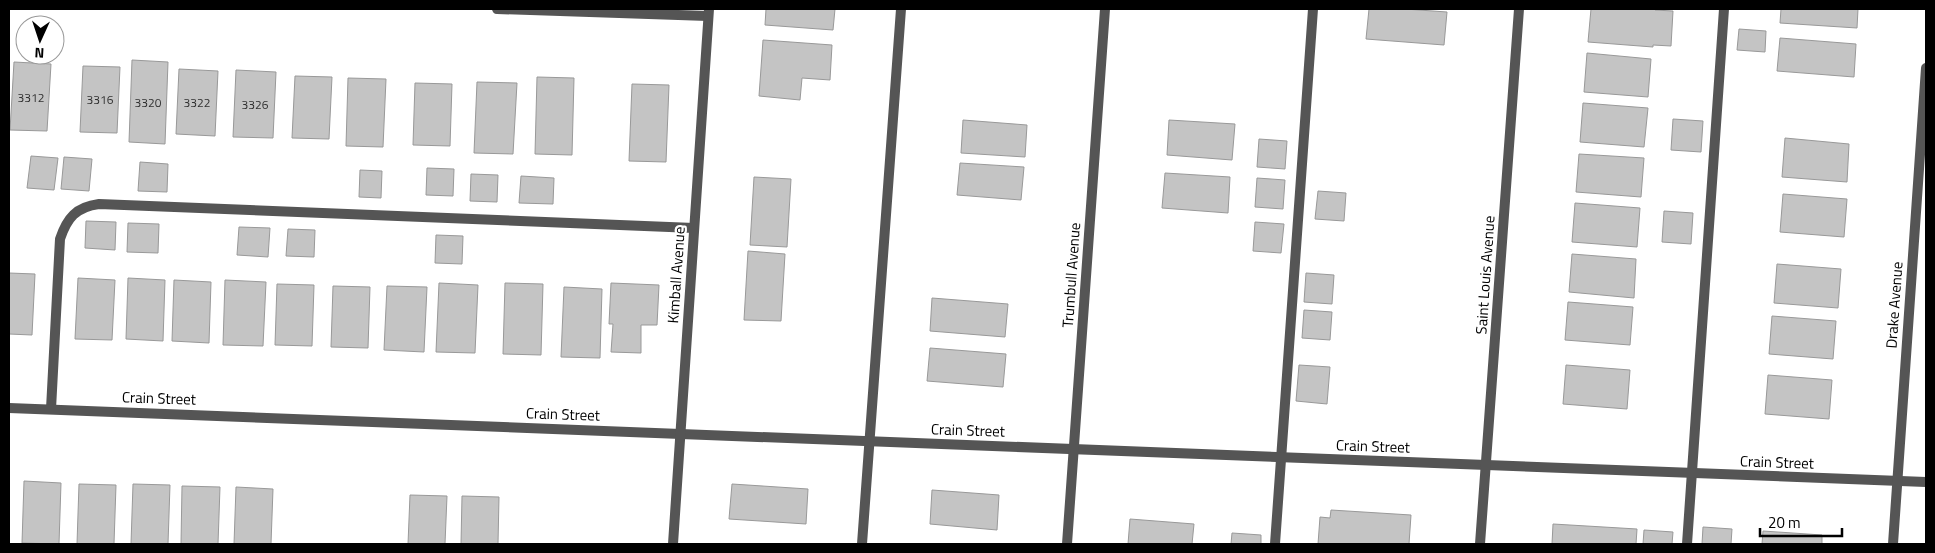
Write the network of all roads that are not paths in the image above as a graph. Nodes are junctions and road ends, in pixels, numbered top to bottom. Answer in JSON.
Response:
{"nodes":[{"id":1,"x":497,"y":9,"type":"edge"},
{"id":2,"x":901,"y":9,"type":"edge"},
{"id":3,"x":1105,"y":9,"type":"edge"},
{"id":4,"x":1313,"y":9,"type":"edge"},
{"id":5,"x":1519,"y":9,"type":"edge"},
{"id":6,"x":1724,"y":9,"type":"edge"},
{"id":7,"x":709,"y":12,"type":"edge"},
{"id":8,"x":1926,"y":68,"type":"edge"},
{"id":9,"x":694,"y":228,"type":"junction"},
{"id":10,"x":9,"y":408,"type":"edge"},
{"id":11,"x":51,"y":409,"type":"junction"},
{"id":12,"x":680,"y":434,"type":"junction"},
{"id":13,"x":869,"y":441,"type":"junction"},
{"id":14,"x":1074,"y":449,"type":"junction"},
{"id":15,"x":1281,"y":457,"type":"junction"},
{"id":16,"x":1486,"y":465,"type":"junction"},
{"id":17,"x":1692,"y":473,"type":"junction"},
{"id":18,"x":1897,"y":481,"type":"junction"},
{"id":19,"x":1926,"y":482,"type":"edge"},
{"id":20,"x":673,"y":544,"type":"edge"},
{"id":21,"x":862,"y":544,"type":"edge"},
{"id":22,"x":1067,"y":544,"type":"edge"},
{"id":23,"x":1275,"y":544,"type":"edge"},
{"id":24,"x":1480,"y":544,"type":"edge"},
{"id":25,"x":1687,"y":544,"type":"edge"},
{"id":26,"x":1892,"y":544,"type":"edge"}],
"edges":[{"from":1,"to":7,"type":"street"},
{"from":2,"to":13,"type":"street"},
{"from":3,"to":14,"type":"street","name":"Trumbull Avenue"},
{"from":4,"to":15,"type":"street"},
{"from":5,"to":16,"type":"street","name":"Saint Louis Avenue"},
{"from":6,"to":17,"type":"street"},
{"from":7,"to":9,"type":"street","name":"Kimball Avenue"},
{"from":8,"to":18,"type":"street","name":"Drake Avenue"},
{"from":9,"to":11,"type":"street"},
{"from":9,"to":12,"type":"street","name":"Kimball Avenue"},
{"from":10,"to":11,"type":"street","name":"Crain Street"},
{"from":11,"to":12,"type":"street","name":"Crain Street"},
{"from":12,"to":13,"type":"street","name":"Crain Street"},
{"from":12,"to":20,"type":"street","name":"Kimball Avenue"},
{"from":13,"to":14,"type":"street","name":"Crain Street"},
{"from":13,"to":21,"type":"street"},
{"from":14,"to":15,"type":"street","name":"Crain Street"},
{"from":14,"to":22,"type":"street","name":"Trumbull Avenue"},
{"from":15,"to":16,"type":"street","name":"Crain Street"},
{"from":15,"to":23,"type":"street"},
{"from":16,"to":17,"type":"street","name":"Crain Street"},
{"from":16,"to":24,"type":"street","name":"Saint Louis Avenue"},
{"from":17,"to":18,"type":"street","name":"Crain Street"},
{"from":17,"to":25,"type":"street"},
{"from":18,"to":19,"type":"street","name":"Crain Street"},
{"from":18,"to":26,"type":"street","name":"Drake Avenue"}]}
